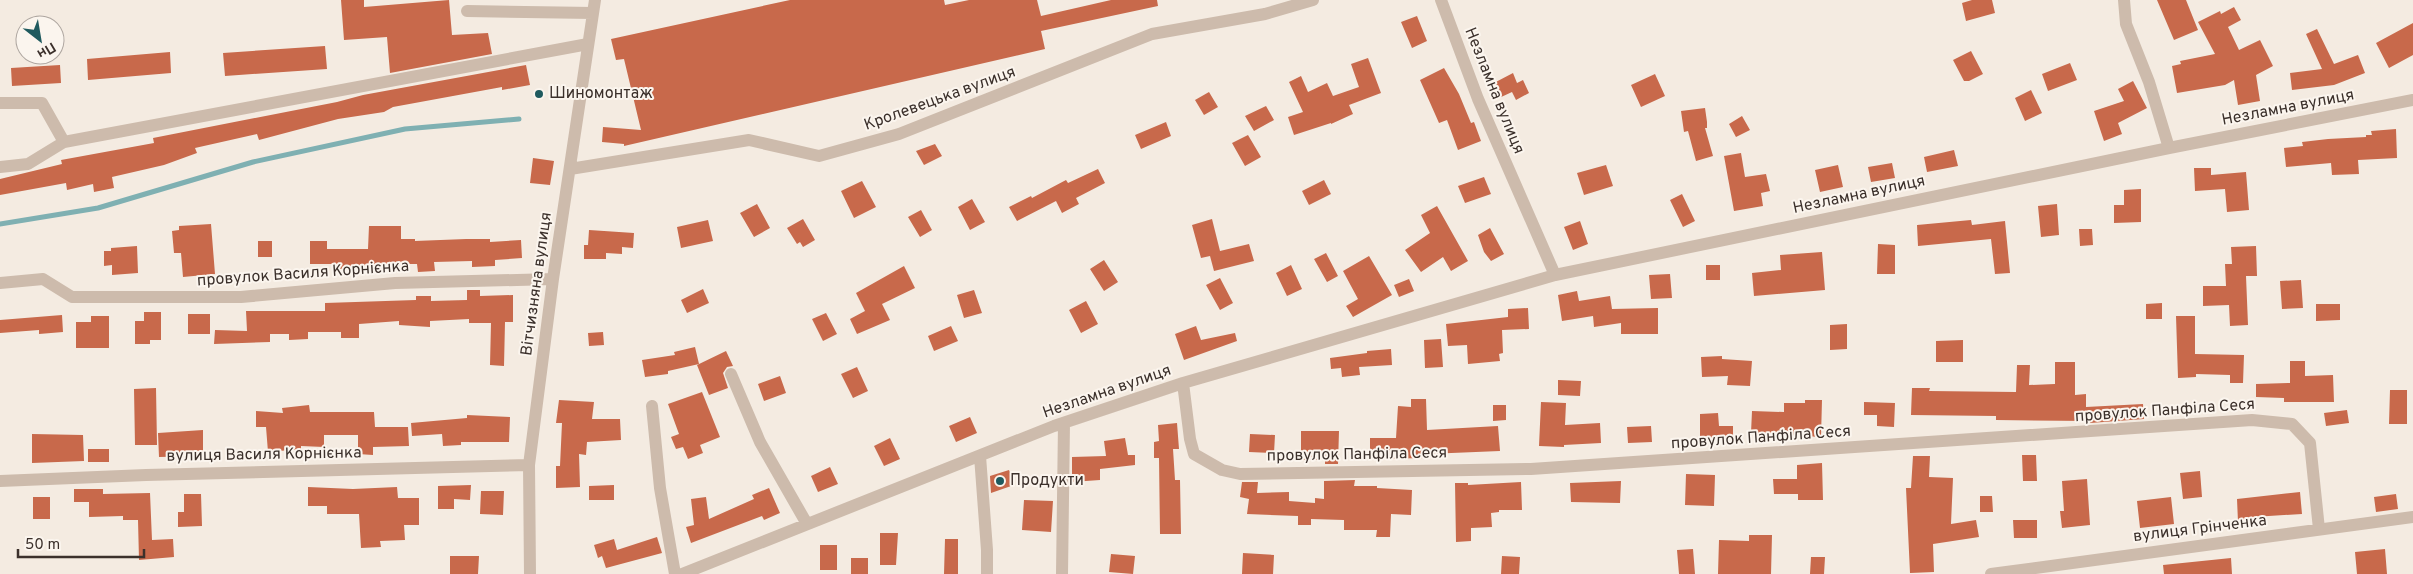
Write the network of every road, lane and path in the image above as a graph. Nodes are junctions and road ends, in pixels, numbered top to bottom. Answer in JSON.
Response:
{"nodes":[{"id":1,"x":595,"y":0,"type":"edge"},
{"id":2,"x":1313,"y":0,"type":"edge"},
{"id":3,"x":1440,"y":0,"type":"edge"},
{"id":4,"x":2124,"y":0,"type":"edge"},
{"id":5,"x":467,"y":11,"type":"dead end"},
{"id":6,"x":593,"y":13,"type":"junction"},
{"id":7,"x":588,"y":44,"type":"junction"},
{"id":8,"x":2413,"y":100,"type":"edge"},
{"id":9,"x":0,"y":103,"type":"edge"},
{"id":10,"x":64,"y":142,"type":"junction"},
{"id":11,"x":2169,"y":148,"type":"junction"},
{"id":12,"x":0,"y":167,"type":"edge"},
{"id":13,"x":570,"y":169,"type":"junction"},
{"id":14,"x":1555,"y":275,"type":"junction"},
{"id":15,"x":553,"y":279,"type":"junction"},
{"id":16,"x":0,"y":283,"type":"edge"},
{"id":17,"x":731,"y":374,"type":"dead end"},
{"id":18,"x":1183,"y":383,"type":"junction"},
{"id":19,"x":652,"y":406,"type":"dead end"},
{"id":20,"x":1064,"y":423,"type":"junction"},
{"id":21,"x":980,"y":456,"type":"junction"},
{"id":22,"x":529,"y":465,"type":"junction"},
{"id":23,"x":0,"y":481,"type":"edge"},
{"id":24,"x":2413,"y":517,"type":"edge"},
{"id":25,"x":807,"y":524,"type":"junction"},
{"id":26,"x":2320,"y":529,"type":"junction"},
{"id":27,"x":530,"y":574,"type":"edge"},
{"id":28,"x":675,"y":574,"type":"edge"},
{"id":29,"x":682,"y":574,"type":"edge"},
{"id":30,"x":987,"y":574,"type":"edge"},
{"id":31,"x":1062,"y":574,"type":"edge"},
{"id":32,"x":1991,"y":574,"type":"edge"}],
"edges":[{"from":1,"to":6,"type":"street","name":"Вітчизняна вулиця"},
{"from":2,"to":13,"type":"street","name":"Кролевецька вулиця"},
{"from":3,"to":14,"type":"street","name":"Незламна вулиця"},
{"from":4,"to":11,"type":"street"},
{"from":5,"to":6,"type":"street"},
{"from":6,"to":7,"type":"street","name":"Вітчизняна вулиця"},
{"from":7,"to":10,"type":"street"},
{"from":7,"to":13,"type":"street","name":"Вітчизняна вулиця"},
{"from":8,"to":11,"type":"street","name":"Незламна вулиця"},
{"from":9,"to":10,"type":"street"},
{"from":10,"to":12,"type":"street"},
{"from":11,"to":14,"type":"street","name":"Незламна вулиця"},
{"from":13,"to":15,"type":"street","name":"Вітчизняна вулиця"},
{"from":14,"to":18,"type":"street","name":"Незламна вулиця"},
{"from":15,"to":16,"type":"street","name":"провулок Василя Корнієнка"},
{"from":15,"to":22,"type":"street","name":"Вітчизняна вулиця"},
{"from":17,"to":25,"type":"street"},
{"from":18,"to":20,"type":"street","name":"Незламна вулиця"},
{"from":18,"to":26,"type":"street","name":"провулок Панфіла Сеся"},
{"from":19,"to":28,"type":"street"},
{"from":20,"to":21,"type":"street","name":"Незламна вулиця"},
{"from":20,"to":31,"type":"street"},
{"from":21,"to":25,"type":"street","name":"Незламна вулиця"},
{"from":21,"to":30,"type":"street"},
{"from":22,"to":23,"type":"street","name":"вулиця Василя Корнієнка"},
{"from":22,"to":27,"type":"street","name":"Вітчизняна вулиця"},
{"from":24,"to":26,"type":"street","name":"вулиця Грінченка"},
{"from":25,"to":29,"type":"street","name":"Незламна вулиця"},
{"from":26,"to":32,"type":"street","name":"вулиця Грінченка"}]}
